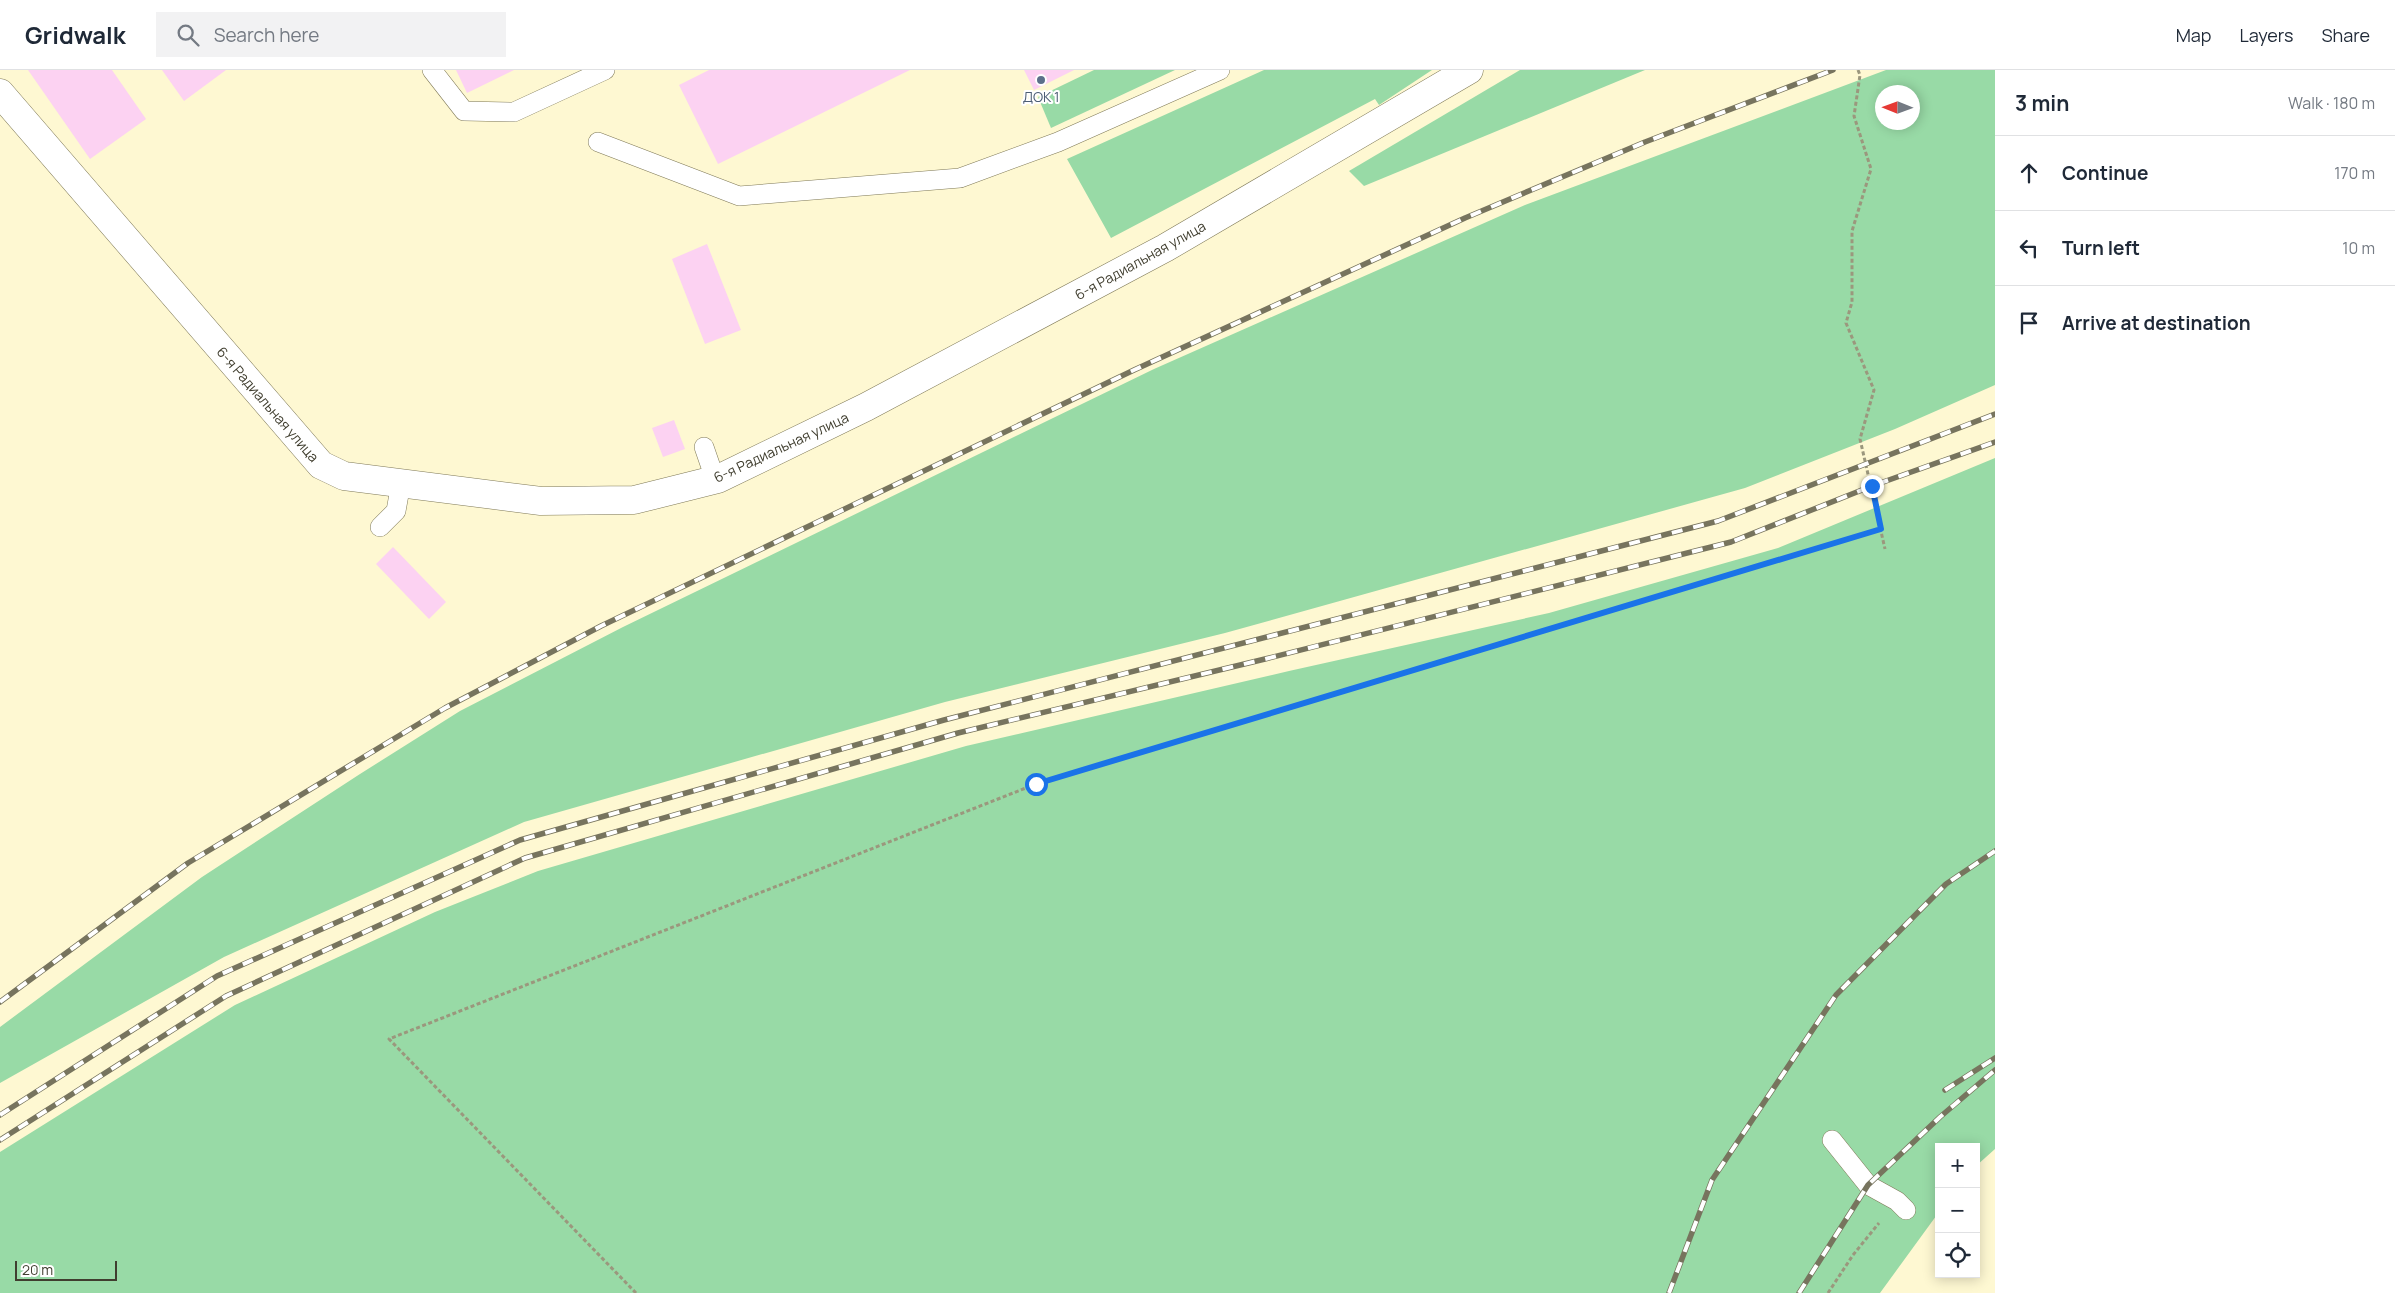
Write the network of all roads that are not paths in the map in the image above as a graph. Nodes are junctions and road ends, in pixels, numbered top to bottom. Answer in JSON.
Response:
{"nodes":[{"id":1,"x":432,"y":70,"type":"edge"},
{"id":2,"x":605,"y":70,"type":"edge"},
{"id":3,"x":1220,"y":70,"type":"edge"},
{"id":4,"x":1469,"y":70,"type":"edge"},
{"id":5,"x":0,"y":93,"type":"edge"},
{"id":6,"x":598,"y":142,"type":"dead end"},
{"id":7,"x":704,"y":447,"type":"dead end"},
{"id":8,"x":716,"y":479,"type":"junction"},
{"id":9,"x":401,"y":484,"type":"junction"},
{"id":10,"x":380,"y":527,"type":"dead end"},
{"id":11,"x":1832,"y":1140,"type":"dead end"},
{"id":12,"x":1902,"y":1205,"type":"road end"}],
"edges":[{"from":1,"to":2,"type":"lane"},
{"from":3,"to":6,"type":"lane"},
{"from":4,"to":8,"type":"street","name":"6-я Радиальная улица"},
{"from":5,"to":9,"type":"street","name":"6-я Радиальная улица"},
{"from":7,"to":8,"type":"lane"},
{"from":8,"to":9,"type":"street","name":"6-я Радиальная улица"},
{"from":9,"to":10,"type":"lane"},
{"from":11,"to":12,"type":"lane"}]}
